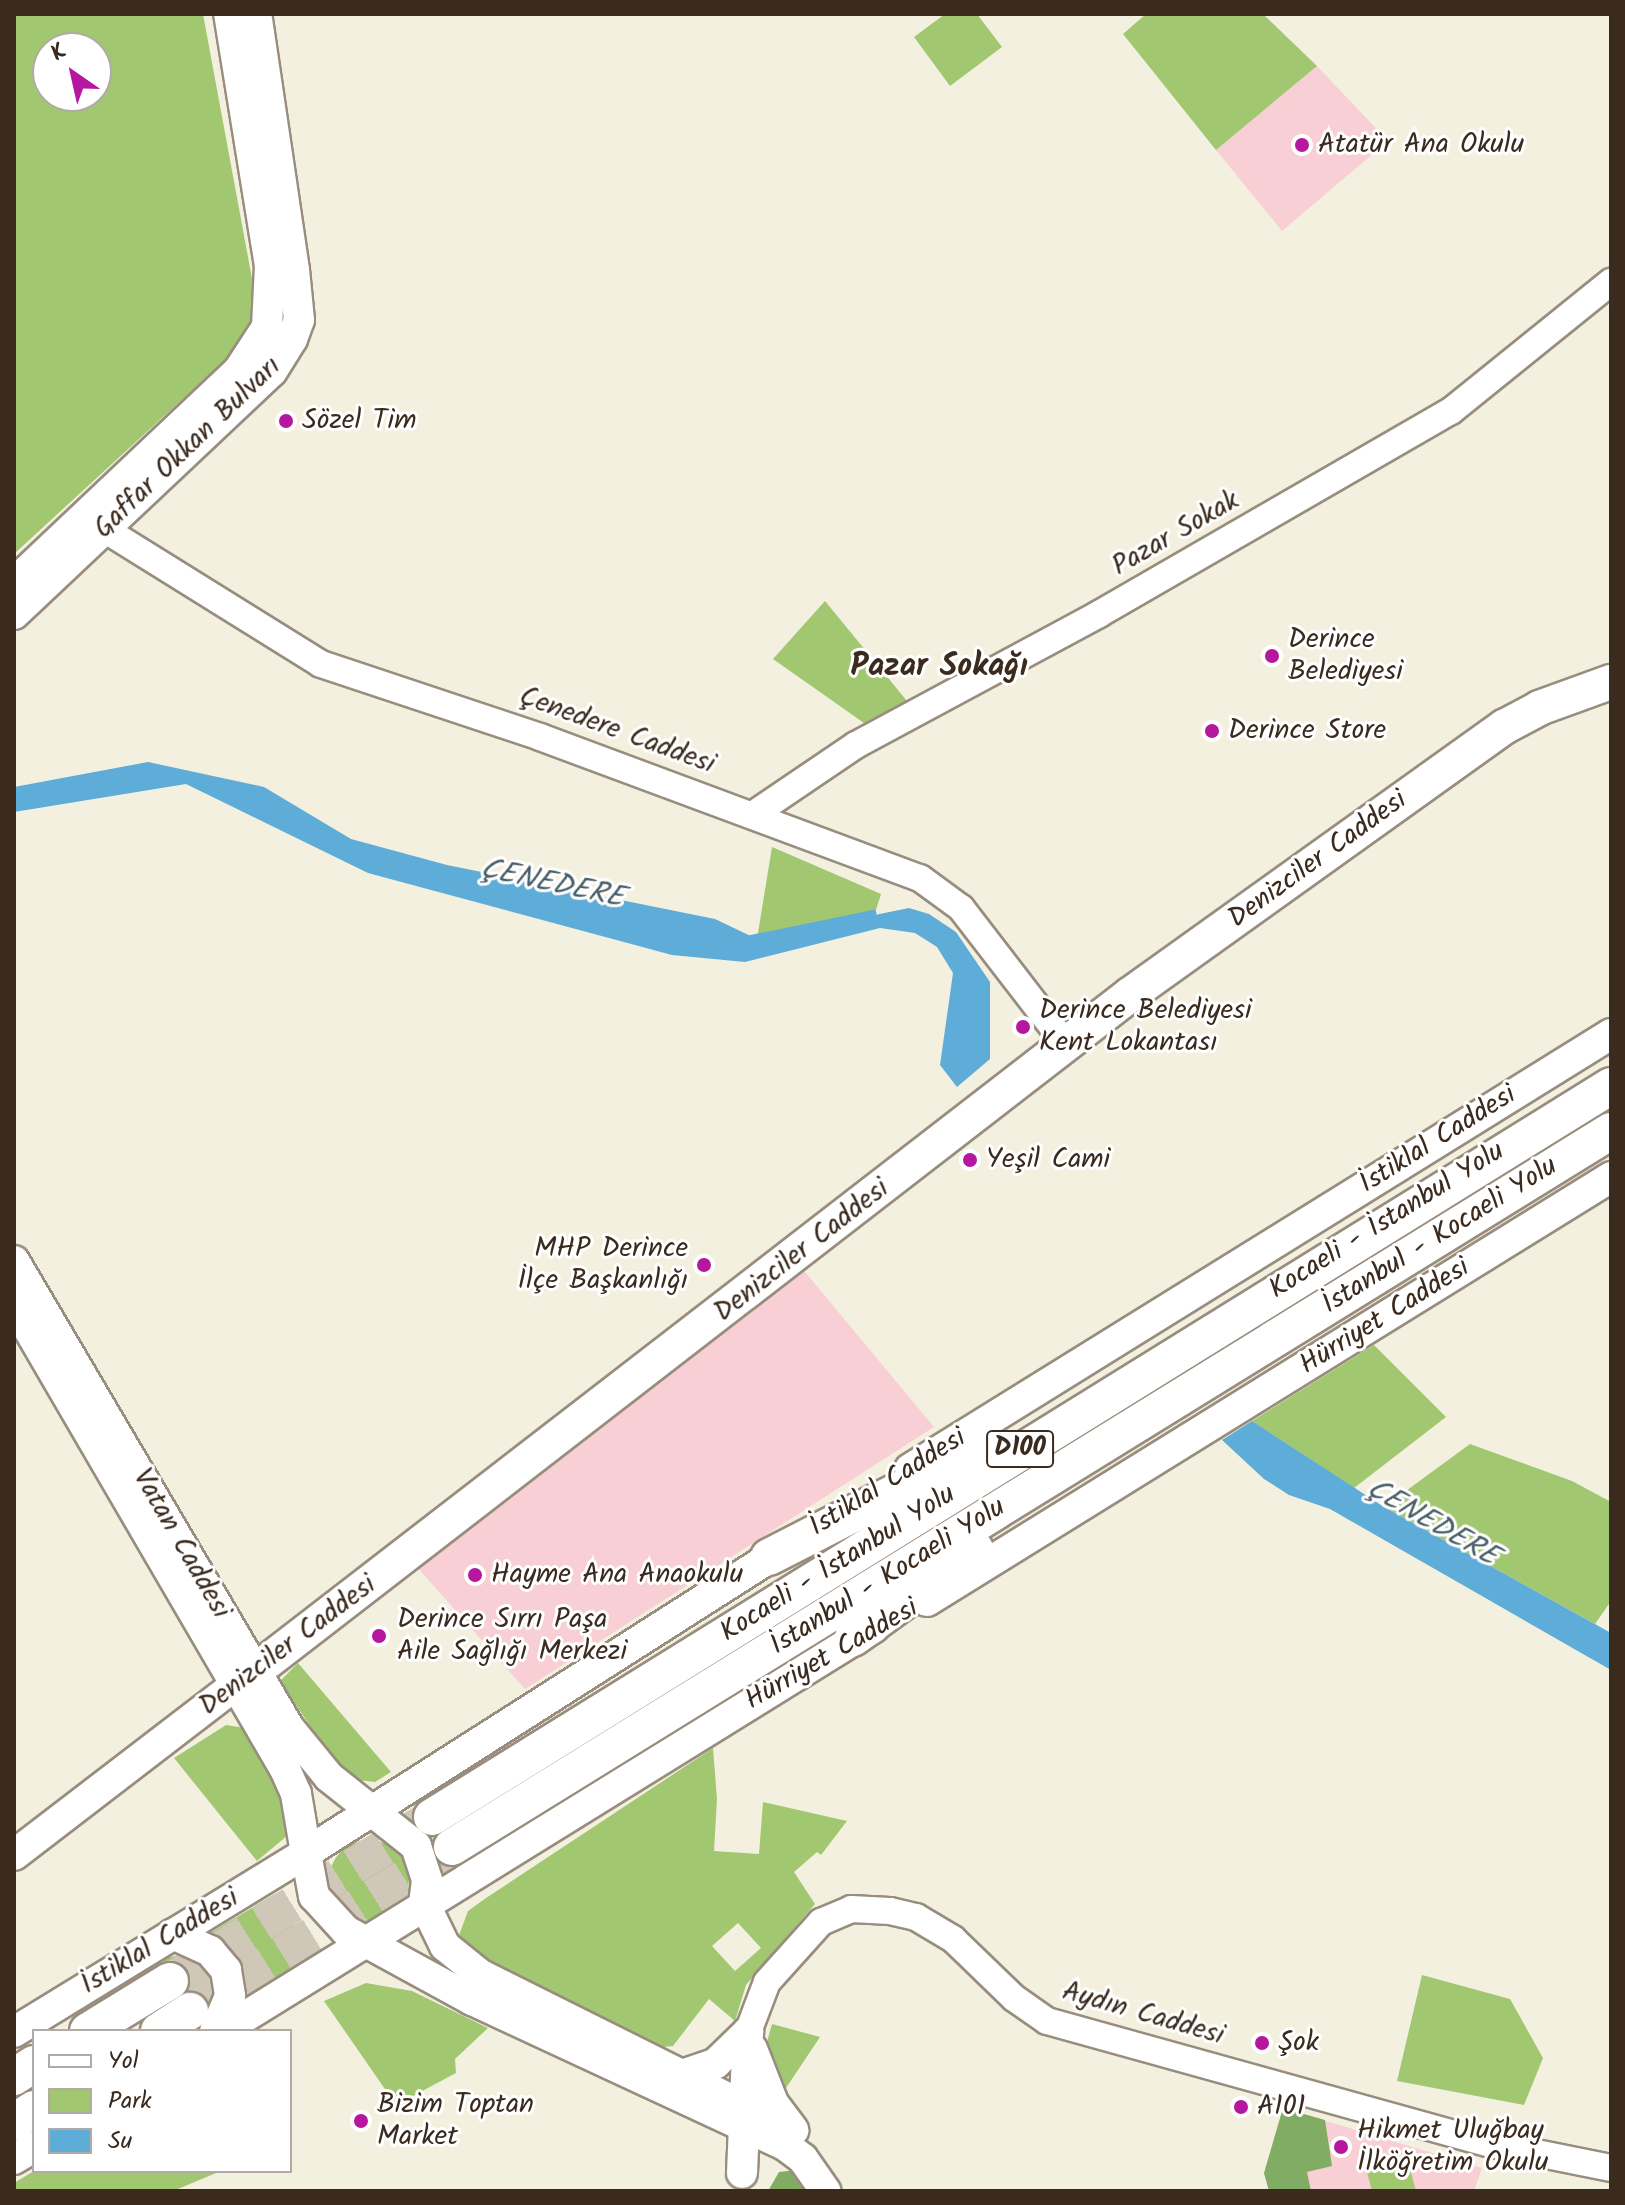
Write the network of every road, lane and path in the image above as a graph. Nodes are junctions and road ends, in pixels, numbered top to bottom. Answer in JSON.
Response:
{"nodes":[{"id":1,"x":229,"y":14,"type":"edge"},
{"id":2,"x":256,"y":14,"type":"edge"},
{"id":3,"x":1611,"y":282,"type":"edge"},
{"id":4,"x":94,"y":524,"type":"junction"},
{"id":5,"x":14,"y":583,"type":"edge"},
{"id":6,"x":14,"y":614,"type":"edge"},
{"id":7,"x":1611,"y":682,"type":"edge"},
{"id":8,"x":754,"y":814,"type":"junction"},
{"id":9,"x":1611,"y":1034,"type":"edge"},
{"id":10,"x":1065,"y":1043,"type":"junction"},
{"id":11,"x":1611,"y":1086,"type":"edge"},
{"id":12,"x":1611,"y":1131,"type":"edge"},
{"id":13,"x":1611,"y":1177,"type":"edge"},
{"id":14,"x":14,"y":1261,"type":"edge"},
{"id":15,"x":14,"y":1304,"type":"edge"},
{"id":16,"x":1194,"y":1340,"type":"junction"},
{"id":17,"x":1217,"y":1373,"type":"junction"},
{"id":18,"x":769,"y":1557,"type":"junction"},
{"id":19,"x":853,"y":1638,"type":"junction"},
{"id":20,"x":252,"y":1673,"type":"junction"},
{"id":21,"x":371,"y":1808,"type":"junction"},
{"id":22,"x":432,"y":1817,"type":"tunnel mouth"},
{"id":23,"x":452,"y":1847,"type":"tunnel mouth"},
{"id":24,"x":306,"y":1853,"type":"junction"},
{"id":25,"x":14,"y":1855,"type":"edge"},
{"id":26,"x":424,"y":1903,"type":"junction"},
{"id":27,"x":173,"y":1934,"type":"junction"},
{"id":28,"x":366,"y":1940,"type":"junction"},
{"id":29,"x":170,"y":1981,"type":"tunnel mouth"},
{"id":30,"x":202,"y":2021,"type":"edge"},
{"id":31,"x":91,"y":2029,"type":"edge"},
{"id":32,"x":168,"y":2029,"type":"edge"},
{"id":33,"x":225,"y":2029,"type":"edge"},
{"id":34,"x":14,"y":2032,"type":"edge"},
{"id":35,"x":748,"y":2032,"type":"junction"},
{"id":36,"x":32,"y":2065,"type":"edge"},
{"id":37,"x":682,"y":2075,"type":"junction"},
{"id":38,"x":14,"y":2077,"type":"edge"},
{"id":39,"x":697,"y":2107,"type":"junction"},
{"id":40,"x":32,"y":2110,"type":"edge"},
{"id":41,"x":743,"y":2117,"type":"junction"},
{"id":42,"x":14,"y":2122,"type":"edge"},
{"id":43,"x":795,"y":2146,"type":"junction"},
{"id":44,"x":32,"y":2148,"type":"edge"},
{"id":45,"x":14,"y":2159,"type":"edge"},
{"id":46,"x":1611,"y":2168,"type":"edge"},
{"id":47,"x":743,"y":2182,"type":"edge"},
{"id":48,"x":825,"y":2191,"type":"edge"},
{"id":49,"x":839,"y":2191,"type":"edge"}],
"edges":[{"from":1,"to":4,"type":"main road","name":"Gaffar Okkan Bulvarı"},
{"from":2,"to":4,"type":"main road","name":"Gaffar Okkan Bulvarı"},
{"from":3,"to":8,"type":"street","name":"Pazar Sokak"},
{"from":4,"to":5,"type":"main road","name":"Gaffar Okkan Bulvarı"},
{"from":4,"to":6,"type":"main road","name":"Gaffar Okkan Bulvarı"},
{"from":4,"to":8,"type":"street","name":"Çenedere Caddesi"},
{"from":7,"to":10,"type":"main road","name":"Denizciler Caddesi"},
{"from":8,"to":10,"type":"street","name":"Çenedere Caddesi"},
{"from":9,"to":18,"type":"main road","name":"İstiklal Caddesi"},
{"from":10,"to":20,"type":"main road","name":"Denizciler Caddesi"},
{"from":11,"to":16,"type":"highway","name":"Kocaeli - İstanbul Yolu","number":"D100"},
{"from":12,"to":17,"type":"highway","name":"İstanbul - Kocaeli Yolu","number":"D100"},
{"from":13,"to":19,"type":"main road","name":"Hürriyet Caddesi"},
{"from":14,"to":20,"type":"main road","name":"Vatan Caddesi"},
{"from":15,"to":20,"type":"main road","name":"Vatan Caddesi"},
{"from":16,"to":18,"type":"highway"},
{"from":16,"to":22,"type":"highway","name":"Kocaeli - İstanbul Yolu","number":"D100"},
{"from":17,"to":19,"type":"highway"},
{"from":17,"to":23,"type":"highway","name":"İstanbul - Kocaeli Yolu","number":"D100"},
{"from":18,"to":21,"type":"main road","name":"İstiklal Caddesi"},
{"from":19,"to":26,"type":"main road","name":"Hürriyet Caddesi"},
{"from":20,"to":21,"type":"main road","name":"Vatan Caddesi"},
{"from":20,"to":24,"type":"main road","name":"Vatan Caddesi"},
{"from":20,"to":25,"type":"main road","name":"Denizciler Caddesi"},
{"from":21,"to":24,"type":"main road"},
{"from":21,"to":26,"type":"main road","name":"Vatan Caddesi"},
{"from":24,"to":27,"type":"main road","name":"İstiklal Caddesi"},
{"from":24,"to":28,"type":"main road","name":"Vatan Caddesi"},
{"from":26,"to":28,"type":"main road"},
{"from":26,"to":37,"type":"main road"},
{"from":27,"to":30,"type":"main road"},
{"from":27,"to":34,"type":"main road","name":"İstiklal Caddesi"},
{"from":28,"to":33,"type":"main road"},
{"from":28,"to":39,"type":"main road"},
{"from":29,"to":31,"type":"highway"},
{"from":30,"to":32,"type":"highway"},
{"from":35,"to":37,"type":"main road"},
{"from":35,"to":41,"type":"main road"},
{"from":35,"to":43,"type":"main road"},
{"from":35,"to":46,"type":"street","name":"Aydın Caddesi"},
{"from":36,"to":38,"type":"highway"},
{"from":37,"to":41,"type":"main road"},
{"from":39,"to":41,"type":"main road"},
{"from":39,"to":47,"type":"main road"},
{"from":40,"to":42,"type":"highway"},
{"from":41,"to":43,"type":"main road"},
{"from":41,"to":47,"type":"main road"},
{"from":43,"to":47,"type":"main road"},
{"from":43,"to":48,"type":"main road"},
{"from":43,"to":49,"type":"main road"},
{"from":44,"to":45,"type":"main road"}]}
